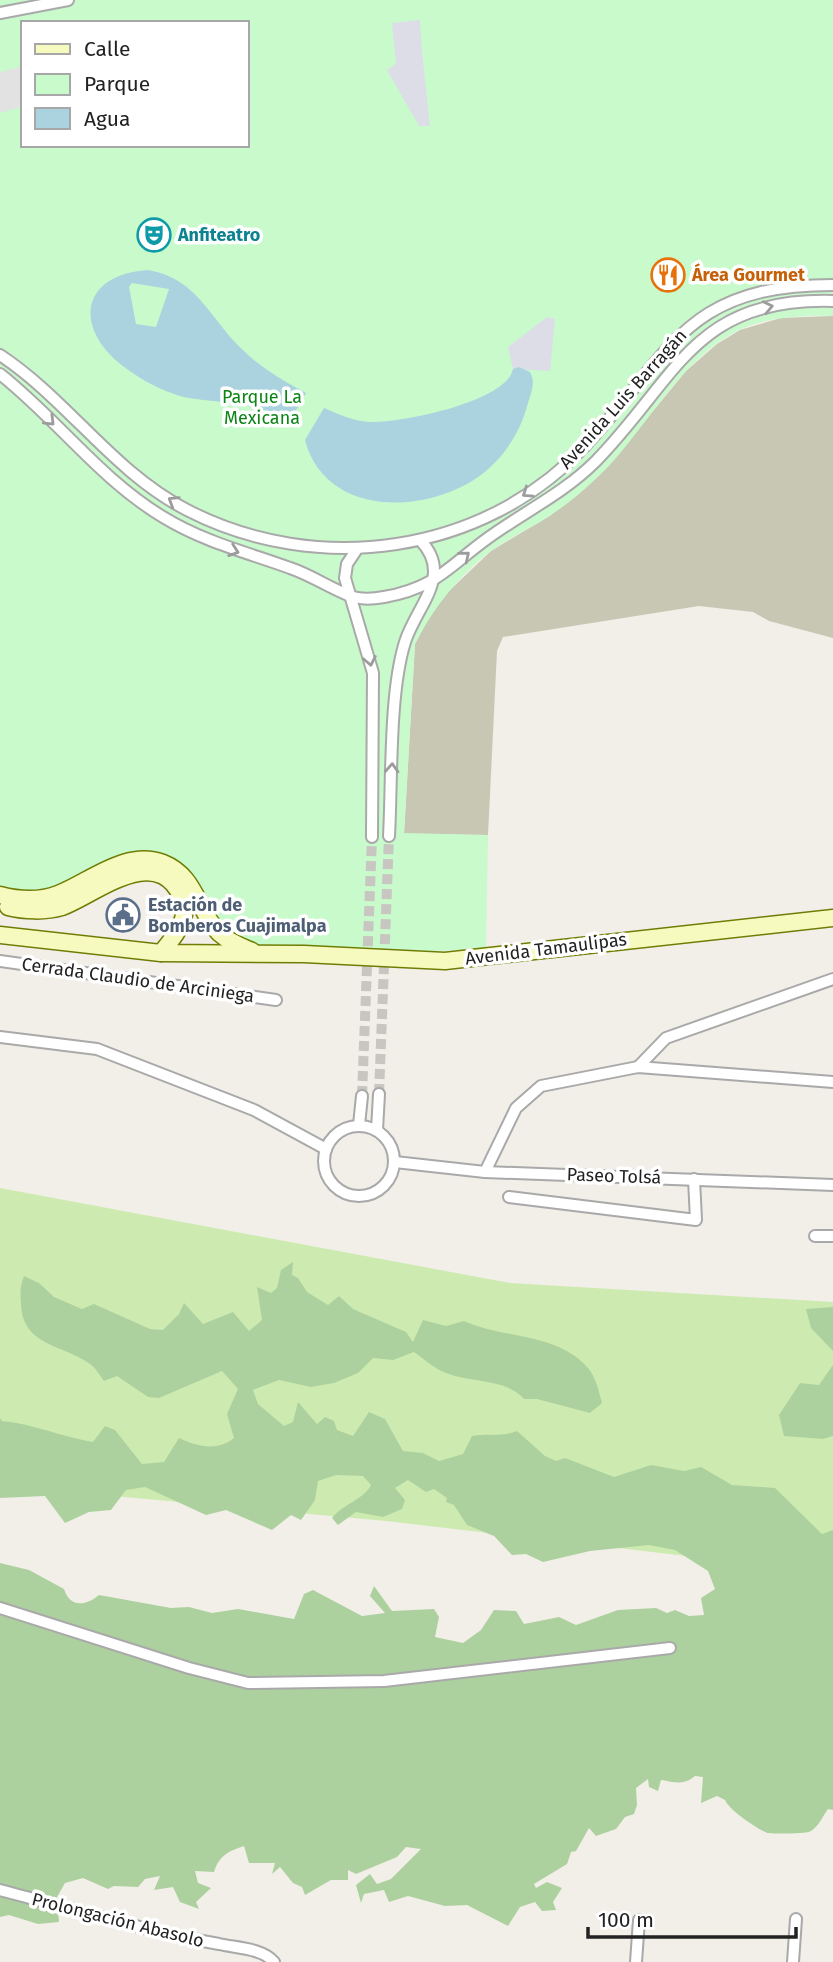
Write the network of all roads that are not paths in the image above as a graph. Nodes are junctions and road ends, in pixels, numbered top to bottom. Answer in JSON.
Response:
{"nodes":[{"id":1,"x":68,"y":0,"type":"edge"},
{"id":2,"x":0,"y":13,"type":"edge"},
{"id":3,"x":833,"y":285,"type":"edge"},
{"id":4,"x":734,"y":300,"type":"junction"},
{"id":5,"x":833,"y":301,"type":"edge"},
{"id":6,"x":739,"y":316,"type":"junction"},
{"id":7,"x":0,"y":355,"type":"edge"},
{"id":8,"x":0,"y":374,"type":"edge"},
{"id":9,"x":420,"y":540,"type":"junction"},
{"id":10,"x":356,"y":549,"type":"junction"},
{"id":11,"x":434,"y":581,"type":"junction"},
{"id":12,"x":350,"y":596,"type":"junction"},
{"id":13,"x":389,"y":836,"type":"tunnel mouth"},
{"id":14,"x":372,"y":837,"type":"tunnel mouth"},
{"id":15,"x":0,"y":895,"type":"edge"},
{"id":16,"x":0,"y":905,"type":"edge"},
{"id":17,"x":833,"y":918,"type":"edge"},
{"id":18,"x":0,"y":934,"type":"edge"},
{"id":19,"x":161,"y":953,"type":"junction"},
{"id":20,"x":257,"y":954,"type":"junction"},
{"id":21,"x":0,"y":961,"type":"edge"},
{"id":22,"x":833,"y":979,"type":"edge"},
{"id":23,"x":276,"y":1000,"type":"dead end"},
{"id":24,"x":0,"y":1037,"type":"edge"},
{"id":25,"x":638,"y":1067,"type":"junction"},
{"id":26,"x":833,"y":1082,"type":"edge"},
{"id":27,"x":379,"y":1094,"type":"tunnel mouth"},
{"id":28,"x":362,"y":1096,"type":"tunnel mouth"},
{"id":29,"x":359,"y":1125,"type":"junction"},
{"id":30,"x":377,"y":1130,"type":"junction"},
{"id":31,"x":326,"y":1149,"type":"junction"},
{"id":32,"x":395,"y":1161,"type":"junction"},
{"id":33,"x":485,"y":1172,"type":"junction"},
{"id":34,"x":694,"y":1179,"type":"junction"},
{"id":35,"x":833,"y":1185,"type":"edge"},
{"id":36,"x":509,"y":1197,"type":"dead end"},
{"id":37,"x":815,"y":1236,"type":"dead end"},
{"id":38,"x":833,"y":1236,"type":"edge"},
{"id":39,"x":0,"y":1608,"type":"edge"},
{"id":40,"x":670,"y":1648,"type":"dead end"},
{"id":41,"x":0,"y":1890,"type":"edge"},
{"id":42,"x":796,"y":1919,"type":"dead end"},
{"id":43,"x":639,"y":1920,"type":"dead end"},
{"id":44,"x":274,"y":1962,"type":"edge"},
{"id":45,"x":636,"y":1962,"type":"edge"},
{"id":46,"x":793,"y":1962,"type":"edge"}],
"edges":[{"from":1,"to":2,"type":"street"},
{"from":3,"to":4,"type":"street","name":"Avenida Luis Barragán"},
{"from":4,"to":6,"type":"street"},
{"from":4,"to":9,"type":"street","name":"Avenida Luis Barragán","one_way":true},
{"from":6,"to":5,"type":"street","name":"Avenida Luis Barragán","one_way":true},
{"from":11,"to":6,"type":"street","name":"Avenida Luis Barragán","one_way":true},
{"from":10,"to":7,"type":"street","name":"Avenida Luis Barragán","one_way":true},
{"from":8,"to":12,"type":"street","name":"Avenida Luis Barragán","one_way":true},
{"from":9,"to":10,"type":"street","name":"Avenida Luis Barragán"},
{"from":9,"to":11,"type":"street"},
{"from":10,"to":12,"type":"street"},
{"from":11,"to":12,"type":"street","name":"Avenida Luis Barragán"},
{"from":13,"to":11,"type":"street","name":"Avenida Luis Barragán","one_way":true},
{"from":12,"to":14,"type":"street","one_way":true},
{"from":15,"to":20,"type":"street","name":"Avenida Tamaulipas"},
{"from":16,"to":19,"type":"street"},
{"from":17,"to":20,"type":"street","name":"Avenida Tamaulipas"},
{"from":18,"to":19,"type":"street","name":"Avenida Tamaulipas"},
{"from":19,"to":20,"type":"street","name":"Avenida Tamaulipas"},
{"from":21,"to":23,"type":"street","name":"Cerrada Claudio de Arciniega"},
{"from":22,"to":25,"type":"street"},
{"from":24,"to":31,"type":"street"},
{"from":25,"to":26,"type":"street"},
{"from":25,"to":33,"type":"street"},
{"from":27,"to":30,"type":"street"},
{"from":28,"to":29,"type":"street"},
{"from":29,"to":30,"type":"street"},
{"from":29,"to":31,"type":"street"},
{"from":30,"to":32,"type":"street"},
{"from":31,"to":32,"type":"street"},
{"from":32,"to":33,"type":"street","name":"Paseo Tolsá"},
{"from":33,"to":34,"type":"street","name":"Paseo Tolsá"},
{"from":34,"to":35,"type":"street","name":"Paseo Tolsá"},
{"from":34,"to":36,"type":"street"},
{"from":37,"to":38,"type":"street"},
{"from":39,"to":40,"type":"street"},
{"from":41,"to":44,"type":"street","name":"Prolongación Abasolo"},
{"from":42,"to":46,"type":"street"},
{"from":43,"to":45,"type":"street"}]}
